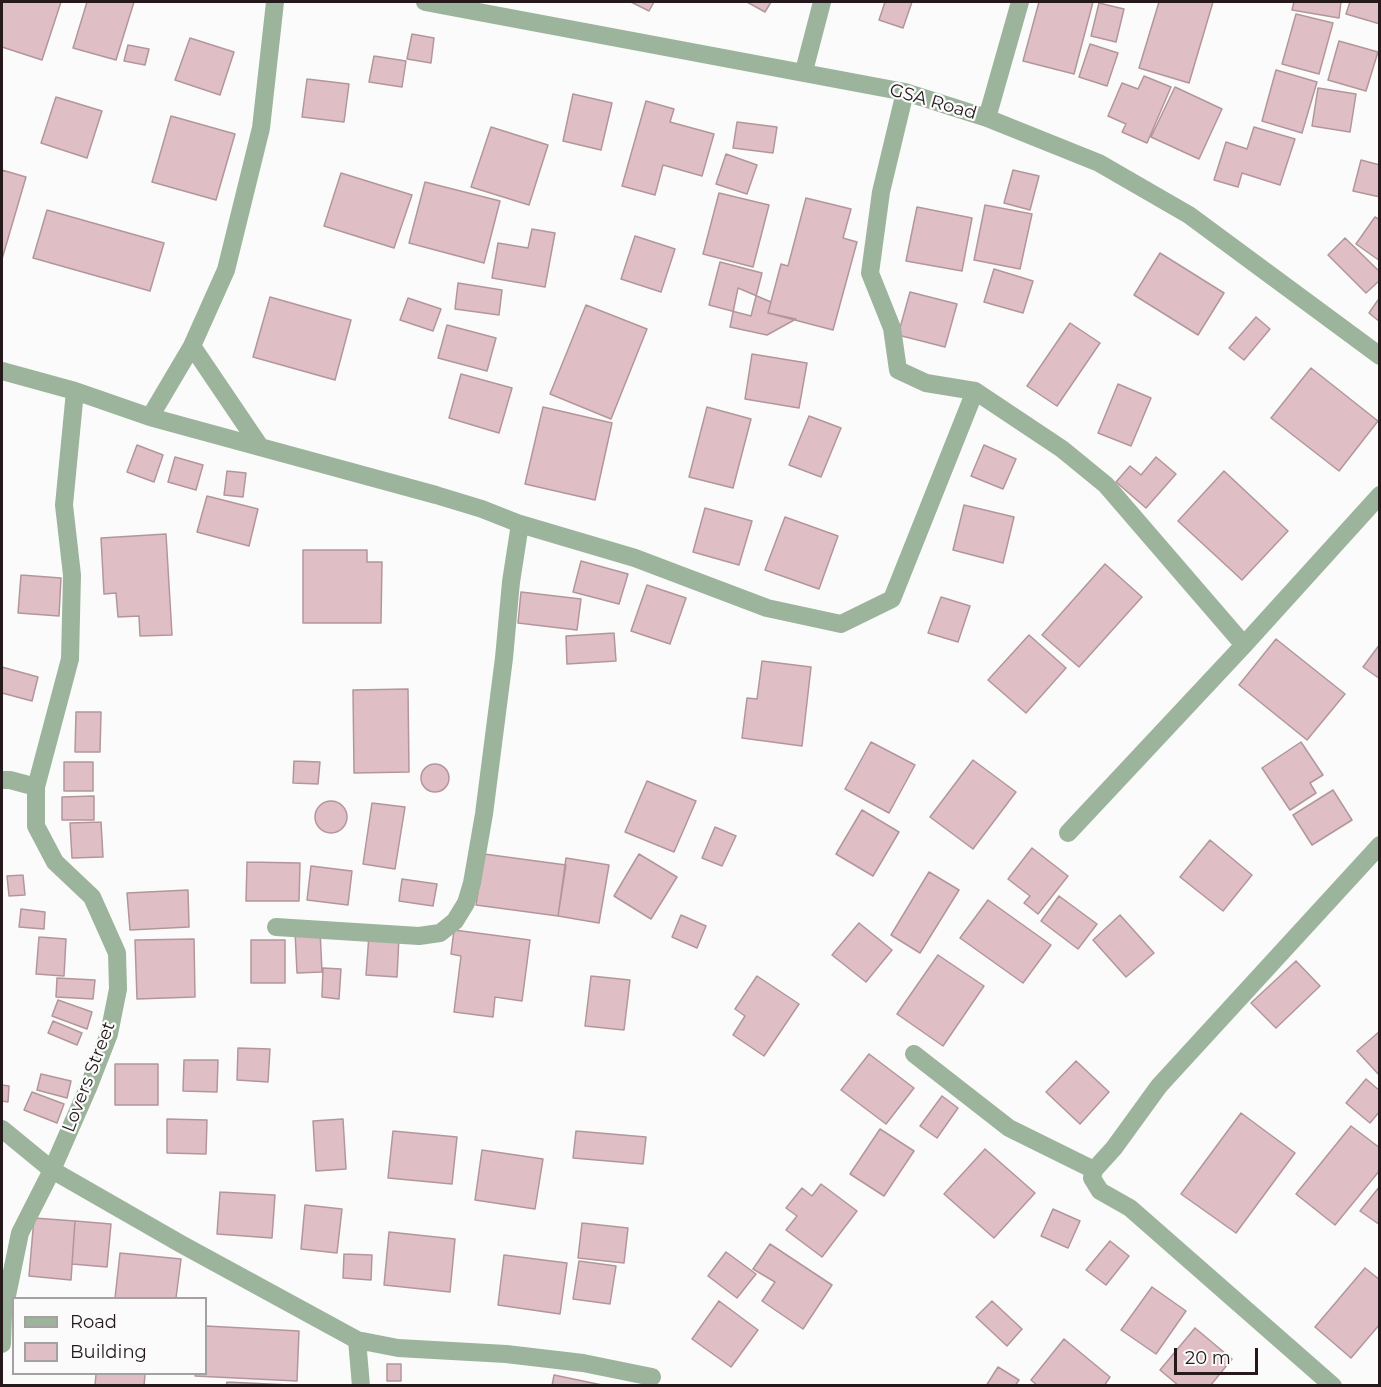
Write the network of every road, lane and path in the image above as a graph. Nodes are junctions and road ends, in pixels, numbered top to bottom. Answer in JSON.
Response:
{"nodes":[{"id":1,"x":275,"y":2,"type":"edge"},
{"id":2,"x":425,"y":2,"type":"edge"},
{"id":3,"x":822,"y":2,"type":"edge"},
{"id":4,"x":1020,"y":2,"type":"edge"},
{"id":5,"x":804,"y":72,"type":"junction"},
{"id":6,"x":905,"y":92,"type":"junction"},
{"id":7,"x":987,"y":118,"type":"junction"},
{"id":8,"x":192,"y":346,"type":"junction"},
{"id":9,"x":1380,"y":356,"type":"edge"},
{"id":10,"x":2,"y":371,"type":"edge"},
{"id":11,"x":75,"y":391,"type":"junction"},
{"id":12,"x":975,"y":391,"type":"junction"},
{"id":13,"x":150,"y":417,"type":"junction"},
{"id":14,"x":260,"y":446,"type":"junction"},
{"id":15,"x":1380,"y":495,"type":"edge"},
{"id":16,"x":520,"y":524,"type":"junction"},
{"id":17,"x":1244,"y":645,"type":"junction"},
{"id":18,"x":2,"y":780,"type":"edge"},
{"id":19,"x":36,"y":787,"type":"junction"},
{"id":20,"x":1068,"y":833,"type":"dead end"},
{"id":21,"x":1380,"y":845,"type":"edge"},
{"id":22,"x":276,"y":927,"type":"dead end"},
{"id":23,"x":914,"y":1054,"type":"dead end"},
{"id":24,"x":2,"y":1129,"type":"edge"},
{"id":25,"x":52,"y":1170,"type":"junction"},
{"id":26,"x":1094,"y":1170,"type":"junction"},
{"id":27,"x":357,"y":1340,"type":"junction"},
{"id":28,"x":2,"y":1344,"type":"edge"},
{"id":29,"x":652,"y":1377,"type":"dead end"},
{"id":30,"x":362,"y":1386,"type":"edge"},
{"id":31,"x":1334,"y":1386,"type":"edge"}],
"edges":[{"from":1,"to":8,"type":"street"},
{"from":2,"to":5,"type":"street","name":"GSA Road"},
{"from":3,"to":5,"type":"street"},
{"from":4,"to":7,"type":"street"},
{"from":5,"to":6,"type":"street","name":"GSA Road"},
{"from":6,"to":7,"type":"street","name":"GSA Road"},
{"from":6,"to":12,"type":"street"},
{"from":7,"to":9,"type":"street","name":"GSA Road"},
{"from":8,"to":13,"type":"street"},
{"from":8,"to":14,"type":"street"},
{"from":10,"to":11,"type":"street"},
{"from":11,"to":13,"type":"street"},
{"from":11,"to":19,"type":"street","name":"Lovers Street"},
{"from":12,"to":16,"type":"street"},
{"from":12,"to":17,"type":"street"},
{"from":13,"to":14,"type":"street"},
{"from":14,"to":16,"type":"street"},
{"from":15,"to":17,"type":"street"},
{"from":16,"to":22,"type":"street"},
{"from":17,"to":20,"type":"street"},
{"from":18,"to":19,"type":"street"},
{"from":19,"to":25,"type":"street","name":"Lovers Street"},
{"from":21,"to":26,"type":"street"},
{"from":23,"to":26,"type":"street"},
{"from":24,"to":25,"type":"street"},
{"from":25,"to":27,"type":"street"},
{"from":25,"to":28,"type":"street","name":"Lovers Street"},
{"from":26,"to":31,"type":"street"},
{"from":27,"to":29,"type":"street"},
{"from":27,"to":30,"type":"street"}]}
